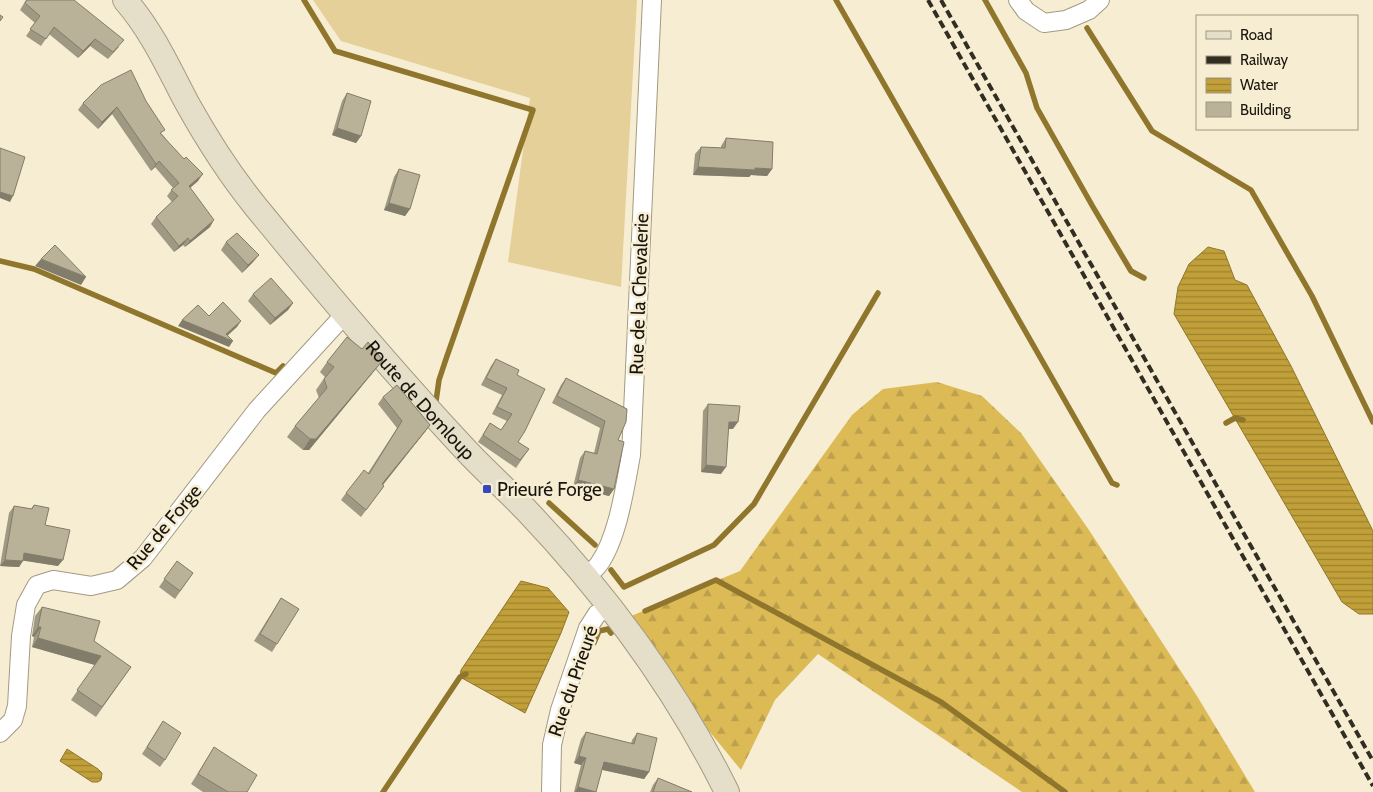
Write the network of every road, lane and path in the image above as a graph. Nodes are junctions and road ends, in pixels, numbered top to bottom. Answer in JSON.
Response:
{"nodes":[{"id":1,"x":125,"y":0,"type":"edge"},
{"id":2,"x":652,"y":0,"type":"edge"},
{"id":3,"x":1018,"y":0,"type":"edge"},
{"id":4,"x":1100,"y":0,"type":"edge"},
{"id":5,"x":345,"y":314,"type":"junction"},
{"id":6,"x":584,"y":576,"type":"junction"},
{"id":7,"x":609,"y":608,"type":"junction"},
{"id":8,"x":0,"y":733,"type":"edge"},
{"id":9,"x":551,"y":792,"type":"edge"},
{"id":10,"x":727,"y":792,"type":"edge"}],
"edges":[{"from":1,"to":5,"type":"street","name":"Route de Domloup"},
{"from":2,"to":6,"type":"street","name":"Rue de la Chevalerie"},
{"from":3,"to":4,"type":"street"},
{"from":5,"to":6,"type":"street","name":"Route de Domloup"},
{"from":5,"to":8,"type":"street","name":"Rue de Forge"},
{"from":6,"to":7,"type":"street","name":"Route de Domloup"},
{"from":7,"to":9,"type":"street","name":"Rue du Prieuré"},
{"from":7,"to":10,"type":"street","name":"Route de Domloup"}]}
